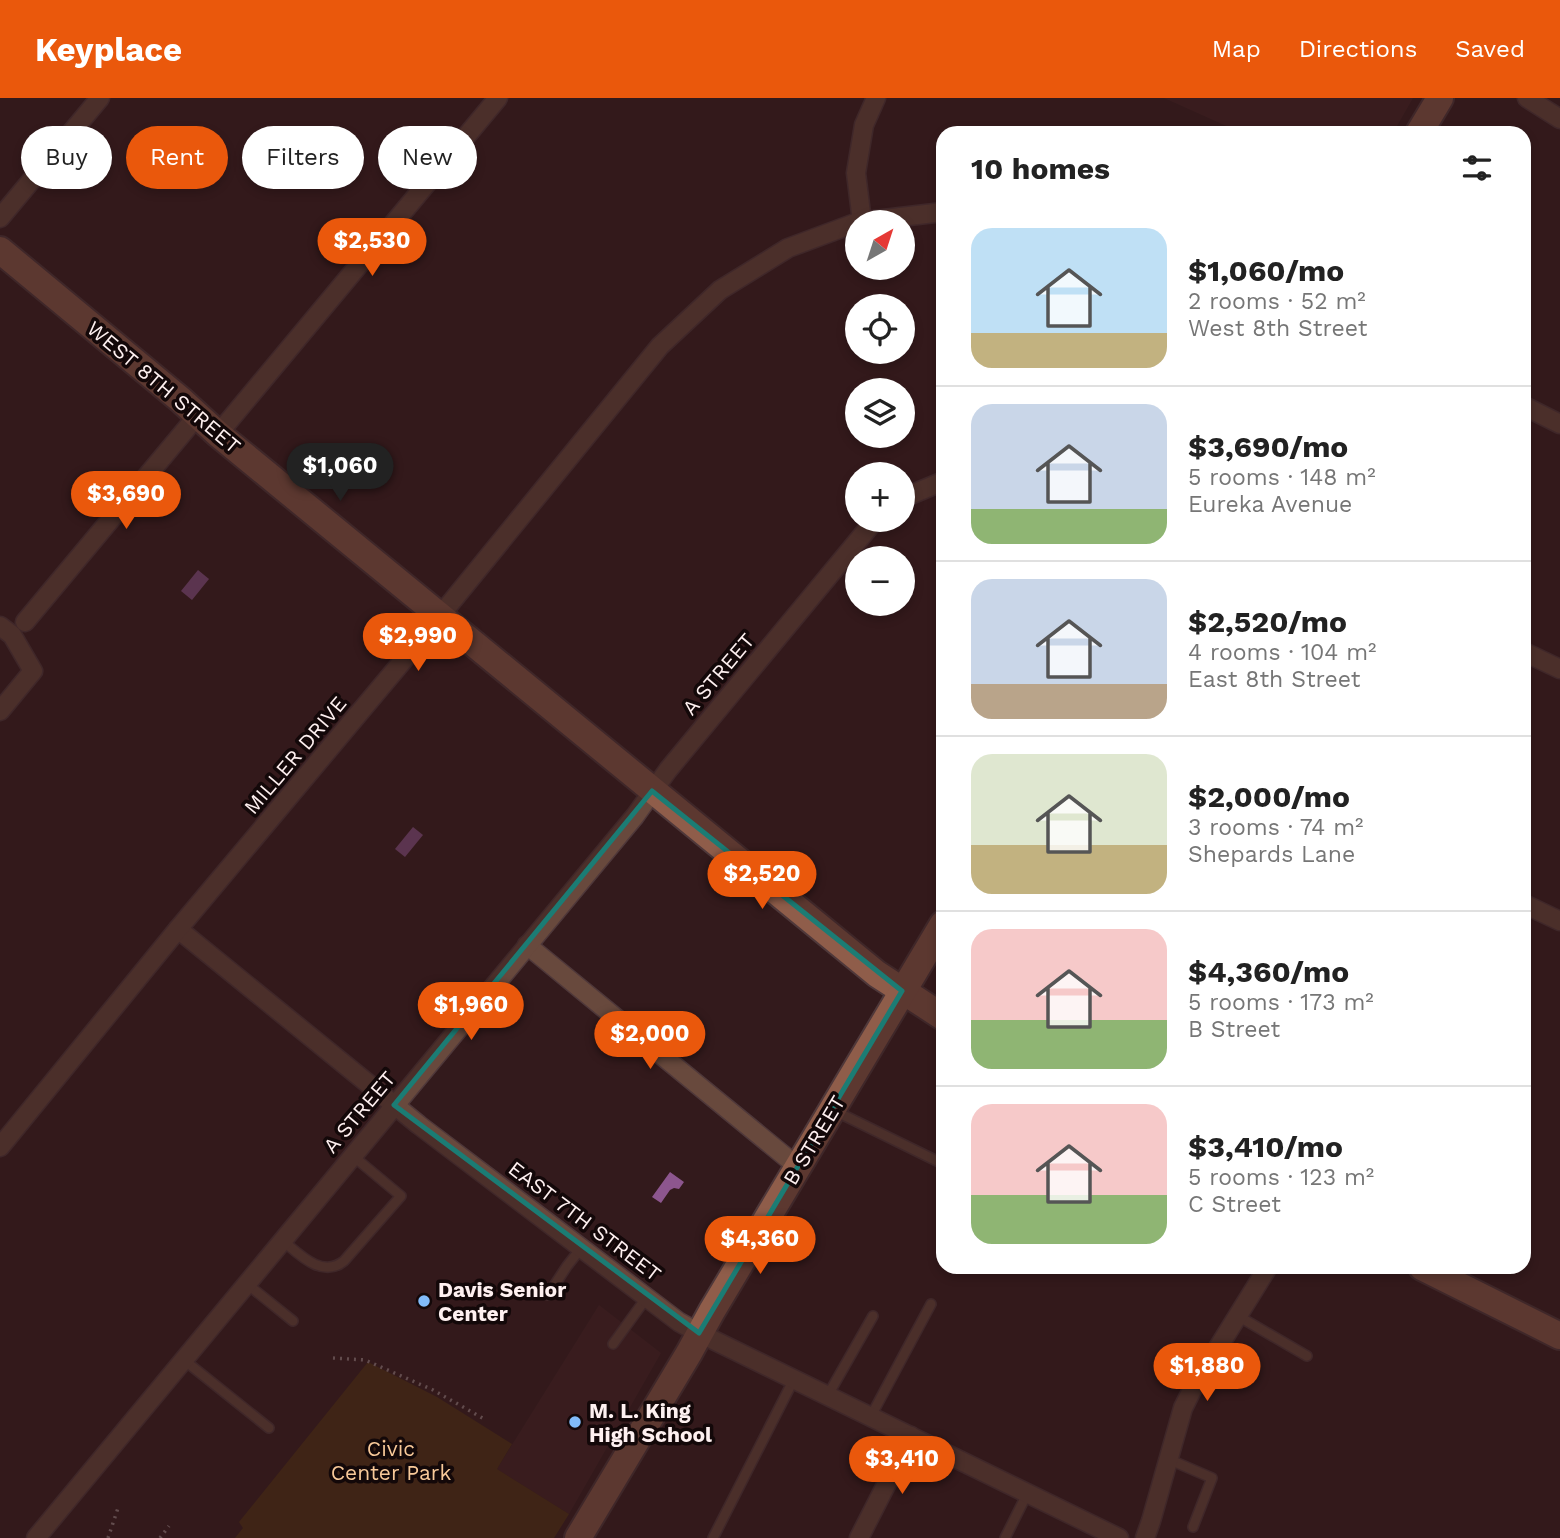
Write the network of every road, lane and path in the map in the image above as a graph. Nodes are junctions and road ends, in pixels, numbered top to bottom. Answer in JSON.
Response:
{"nodes":[{"id":1,"x":100,"y":98,"type":"edge"},
{"id":2,"x":498,"y":98,"type":"edge"},
{"id":3,"x":876,"y":98,"type":"edge"},
{"id":4,"x":1440,"y":98,"type":"edge"},
{"id":5,"x":1527,"y":98,"type":"edge"},
{"id":6,"x":1560,"y":119,"type":"edge"},
{"id":7,"x":1423,"y":126,"type":"edge"},
{"id":8,"x":858,"y":210,"type":"edge"},
{"id":9,"x":936,"y":213,"type":"edge"},
{"id":10,"x":915,"y":215,"type":"edge"},
{"id":11,"x":0,"y":218,"type":"edge"},
{"id":12,"x":845,"y":227,"type":"edge"},
{"id":13,"x":0,"y":250,"type":"edge"},
{"id":14,"x":1531,"y":410,"type":"edge"},
{"id":15,"x":197,"y":416,"type":"junction"},
{"id":16,"x":1560,"y":424,"type":"edge"},
{"id":17,"x":218,"y":434,"type":"junction"},
{"id":18,"x":936,"y":484,"type":"edge"},
{"id":19,"x":915,"y":493,"type":"edge"},
{"id":20,"x":865,"y":532,"type":"edge"},
{"id":21,"x":440,"y":615,"type":"junction"},
{"id":22,"x":25,"y":622,"type":"dead end"},
{"id":23,"x":0,"y":626,"type":"edge"},
{"id":24,"x":1531,"y":655,"type":"edge"},
{"id":25,"x":1560,"y":669,"type":"edge"},
{"id":26,"x":0,"y":711,"type":"edge"},
{"id":27,"x":652,"y":791,"type":"junction"},
{"id":28,"x":1531,"y":907,"type":"edge"},
{"id":29,"x":1560,"y":921,"type":"edge"},
{"id":30,"x":178,"y":929,"type":"junction"},
{"id":31,"x":936,"y":935,"type":"edge"},
{"id":32,"x":527,"y":945,"type":"junction"},
{"id":33,"x":902,"y":991,"type":"junction"},
{"id":34,"x":936,"y":1013,"type":"edge"},
{"id":35,"x":394,"y":1105,"type":"junction"},
{"id":36,"x":833,"y":1110,"type":"junction"},
{"id":37,"x":0,"y":1147,"type":"edge"},
{"id":38,"x":352,"y":1155,"type":"junction"},
{"id":39,"x":936,"y":1161,"type":"edge"},
{"id":40,"x":798,"y":1167,"type":"junction"},
{"id":41,"x":282,"y":1240,"type":"junction"},
{"id":42,"x":582,"y":1247,"type":"junction"},
{"id":43,"x":1262,"y":1274,"type":"edge"},
{"id":44,"x":1436,"y":1274,"type":"edge"},
{"id":45,"x":247,"y":1284,"type":"junction"},
{"id":46,"x":548,"y":1295,"type":"dead end"},
{"id":47,"x":647,"y":1297,"type":"junction"},
{"id":48,"x":931,"y":1304,"type":"dead end"},
{"id":49,"x":873,"y":1316,"type":"dead end"},
{"id":50,"x":1238,"y":1316,"type":"junction"},
{"id":51,"x":293,"y":1321,"type":"dead end"},
{"id":52,"x":699,"y":1333,"type":"junction"},
{"id":53,"x":1560,"y":1336,"type":"edge"},
{"id":54,"x":613,"y":1344,"type":"dead end"},
{"id":55,"x":1307,"y":1356,"type":"dead end"},
{"id":56,"x":333,"y":1357,"type":"dead end"},
{"id":57,"x":184,"y":1360,"type":"junction"},
{"id":58,"x":794,"y":1379,"type":"junction"},
{"id":59,"x":828,"y":1395,"type":"junction"},
{"id":60,"x":871,"y":1416,"type":"junction"},
{"id":61,"x":486,"y":1420,"type":"dead end"},
{"id":62,"x":268,"y":1428,"type":"dead end"},
{"id":63,"x":911,"y":1436,"type":"junction"},
{"id":64,"x":1168,"y":1459,"type":"junction"},
{"id":65,"x":1027,"y":1494,"type":"junction"},
{"id":66,"x":118,"y":1508,"type":"dead end"},
{"id":67,"x":169,"y":1526,"type":"dead end"},
{"id":68,"x":1193,"y":1527,"type":"dead end"},
{"id":69,"x":36,"y":1538,"type":"edge"},
{"id":70,"x":108,"y":1538,"type":"edge"},
{"id":71,"x":160,"y":1538,"type":"edge"},
{"id":72,"x":578,"y":1538,"type":"edge"},
{"id":73,"x":713,"y":1538,"type":"edge"},
{"id":74,"x":859,"y":1538,"type":"edge"},
{"id":75,"x":1005,"y":1538,"type":"edge"},
{"id":76,"x":1119,"y":1538,"type":"edge"},
{"id":77,"x":1145,"y":1538,"type":"edge"}],
"edges":[{"from":1,"to":11,"type":"street"},
{"from":2,"to":17,"type":"street"},
{"from":3,"to":8,"type":"street"},
{"from":4,"to":7,"type":"street"},
{"from":5,"to":6,"type":"street"},
{"from":9,"to":10,"type":"street","name":"MILLER DRIVE"},
{"from":12,"to":21,"type":"street","name":"MILLER DRIVE"},
{"from":13,"to":15,"type":"street","name":"WEST 8TH STREET"},
{"from":14,"to":16,"type":"street"},
{"from":15,"to":17,"type":"street","name":"WEST 8TH STREET"},
{"from":15,"to":22,"type":"street"},
{"from":17,"to":21,"type":"street","name":"WEST 8TH STREET"},
{"from":18,"to":19,"type":"street"},
{"from":20,"to":27,"type":"street","name":"A STREET"},
{"from":21,"to":27,"type":"street","name":"WEST 8TH STREET"},
{"from":21,"to":30,"type":"street","name":"MILLER DRIVE"},
{"from":23,"to":26,"type":"street"},
{"from":24,"to":25,"type":"street"},
{"from":27,"to":32,"type":"street","name":"A STREET"},
{"from":27,"to":33,"type":"street","name":"WEST 8TH STREET"},
{"from":28,"to":29,"type":"street"},
{"from":30,"to":35,"type":"street","name":"EAST 7TH STREET"},
{"from":30,"to":37,"type":"street","name":"MILLER DRIVE"},
{"from":31,"to":33,"type":"street","name":"B STREET"},
{"from":32,"to":35,"type":"street","name":"A STREET"},
{"from":32,"to":40,"type":"street"},
{"from":33,"to":34,"type":"street","name":"WEST 8TH STREET"},
{"from":33,"to":36,"type":"street","name":"B STREET"},
{"from":35,"to":38,"type":"street","name":"A STREET"},
{"from":35,"to":42,"type":"street","name":"EAST 7TH STREET"},
{"from":36,"to":39,"type":"lane"},
{"from":36,"to":40,"type":"street","name":"B STREET"},
{"from":38,"to":41,"type":"street","name":"A STREET"},
{"from":38,"to":41,"type":"lane"},
{"from":40,"to":52,"type":"street","name":"B STREET"},
{"from":41,"to":45,"type":"street","name":"A STREET"},
{"from":42,"to":46,"type":"lane"},
{"from":42,"to":47,"type":"street","name":"EAST 7TH STREET"},
{"from":43,"to":50,"type":"street"},
{"from":44,"to":53,"type":"street"},
{"from":45,"to":51,"type":"lane"},
{"from":45,"to":57,"type":"street","name":"A STREET"},
{"from":47,"to":52,"type":"street","name":"EAST 7TH STREET"},
{"from":47,"to":54,"type":"lane"},
{"from":48,"to":60,"type":"lane"},
{"from":49,"to":59,"type":"lane"},
{"from":50,"to":55,"type":"lane"},
{"from":50,"to":64,"type":"street"},
{"from":52,"to":58,"type":"street","name":"EAST 7TH STREET"},
{"from":52,"to":72,"type":"street","name":"B STREET"},
{"from":56,"to":61,"type":"path"},
{"from":57,"to":62,"type":"lane"},
{"from":57,"to":69,"type":"street","name":"A STREET"},
{"from":58,"to":59,"type":"street","name":"EAST 7TH STREET"},
{"from":58,"to":73,"type":"lane"},
{"from":59,"to":60,"type":"street","name":"EAST 7TH STREET"},
{"from":60,"to":63,"type":"street","name":"EAST 7TH STREET"},
{"from":63,"to":65,"type":"street","name":"EAST 7TH STREET"},
{"from":63,"to":74,"type":"street"},
{"from":64,"to":68,"type":"lane"},
{"from":64,"to":77,"type":"street"},
{"from":65,"to":75,"type":"lane"},
{"from":65,"to":76,"type":"street","name":"EAST 7TH STREET"},
{"from":66,"to":70,"type":"path"},
{"from":67,"to":71,"type":"path"}]}
